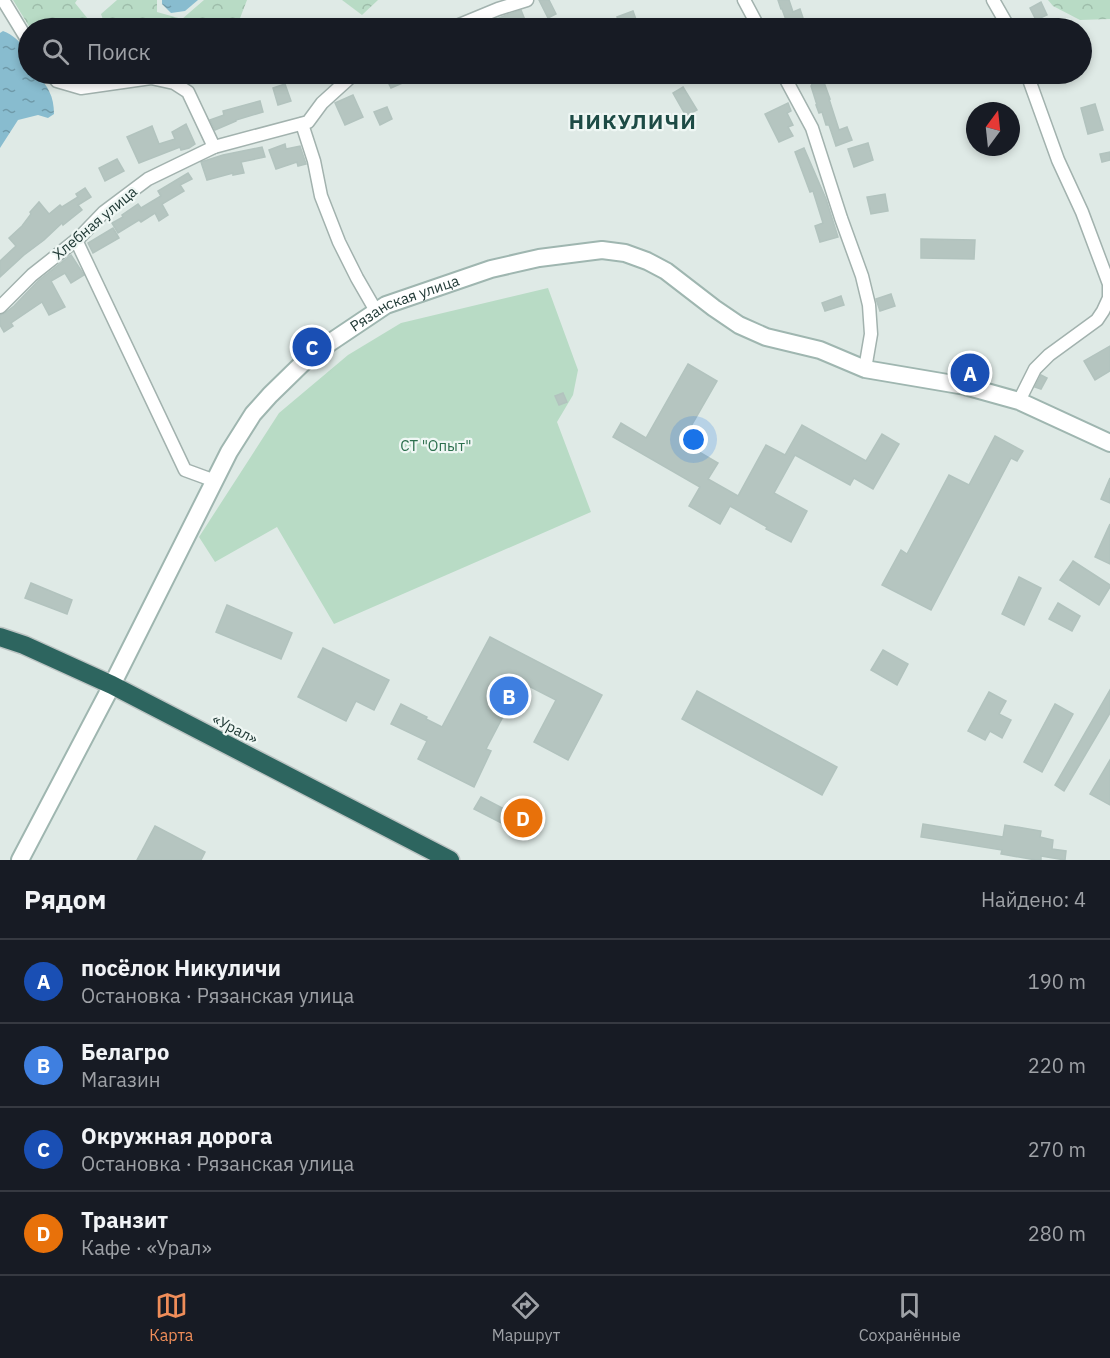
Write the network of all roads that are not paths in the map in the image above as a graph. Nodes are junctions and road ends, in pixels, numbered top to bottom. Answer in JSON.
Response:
{"nodes":[{"id":1,"x":3,"y":0,"type":"edge"},
{"id":2,"x":527,"y":0,"type":"edge"},
{"id":3,"x":744,"y":0,"type":"edge"},
{"id":4,"x":993,"y":0,"type":"edge"},
{"id":5,"x":476,"y":18,"type":"edge"},
{"id":6,"x":754,"y":18,"type":"edge"},
{"id":7,"x":1003,"y":18,"type":"edge"},
{"id":8,"x":18,"y":25,"type":"edge"},
{"id":9,"x":67,"y":84,"type":"edge"},
{"id":10,"x":109,"y":84,"type":"edge"},
{"id":11,"x":176,"y":84,"type":"edge"},
{"id":12,"x":343,"y":84,"type":"edge"},
{"id":13,"x":788,"y":84,"type":"edge"},
{"id":14,"x":1031,"y":84,"type":"edge"},
{"id":15,"x":302,"y":124,"type":"junction"},
{"id":16,"x":214,"y":147,"type":"junction"},
{"id":17,"x":76,"y":240,"type":"junction"},
{"id":18,"x":0,"y":307,"type":"edge"},
{"id":19,"x":376,"y":311,"type":"junction"},
{"id":20,"x":865,"y":369,"type":"junction"},
{"id":21,"x":1019,"y":401,"type":"junction"},
{"id":22,"x":1110,"y":443,"type":"edge"},
{"id":23,"x":215,"y":481,"type":"junction"},
{"id":24,"x":0,"y":637,"type":"edge"},
{"id":25,"x":112,"y":685,"type":"junction"},
{"id":26,"x":20,"y":860,"type":"edge"},
{"id":27,"x":450,"y":860,"type":"edge"}],
"edges":[{"from":1,"to":8,"type":"street"},
{"from":2,"to":5,"type":"street"},
{"from":3,"to":6,"type":"street"},
{"from":4,"to":7,"type":"street"},
{"from":9,"to":10,"type":"street"},
{"from":11,"to":16,"type":"street"},
{"from":12,"to":15,"type":"street"},
{"from":13,"to":20,"type":"street"},
{"from":14,"to":21,"type":"street"},
{"from":15,"to":16,"type":"street","name":"Хлебная улица"},
{"from":15,"to":19,"type":"street"},
{"from":16,"to":17,"type":"street","name":"Хлебная улица"},
{"from":17,"to":18,"type":"street","name":"Хлебная улица"},
{"from":17,"to":23,"type":"street"},
{"from":19,"to":20,"type":"street","name":"Рязанская улица"},
{"from":19,"to":23,"type":"street","name":"Рязанская улица"},
{"from":20,"to":21,"type":"street","name":"Рязанская улица"},
{"from":21,"to":22,"type":"street","name":"Рязанская улица"},
{"from":23,"to":25,"type":"street","name":"Рязанская улица"},
{"from":24,"to":25,"type":"highway","name":"«Урал»"},
{"from":25,"to":26,"type":"street","name":"Рязанская улица"},
{"from":25,"to":27,"type":"highway","name":"«Урал»"}]}
